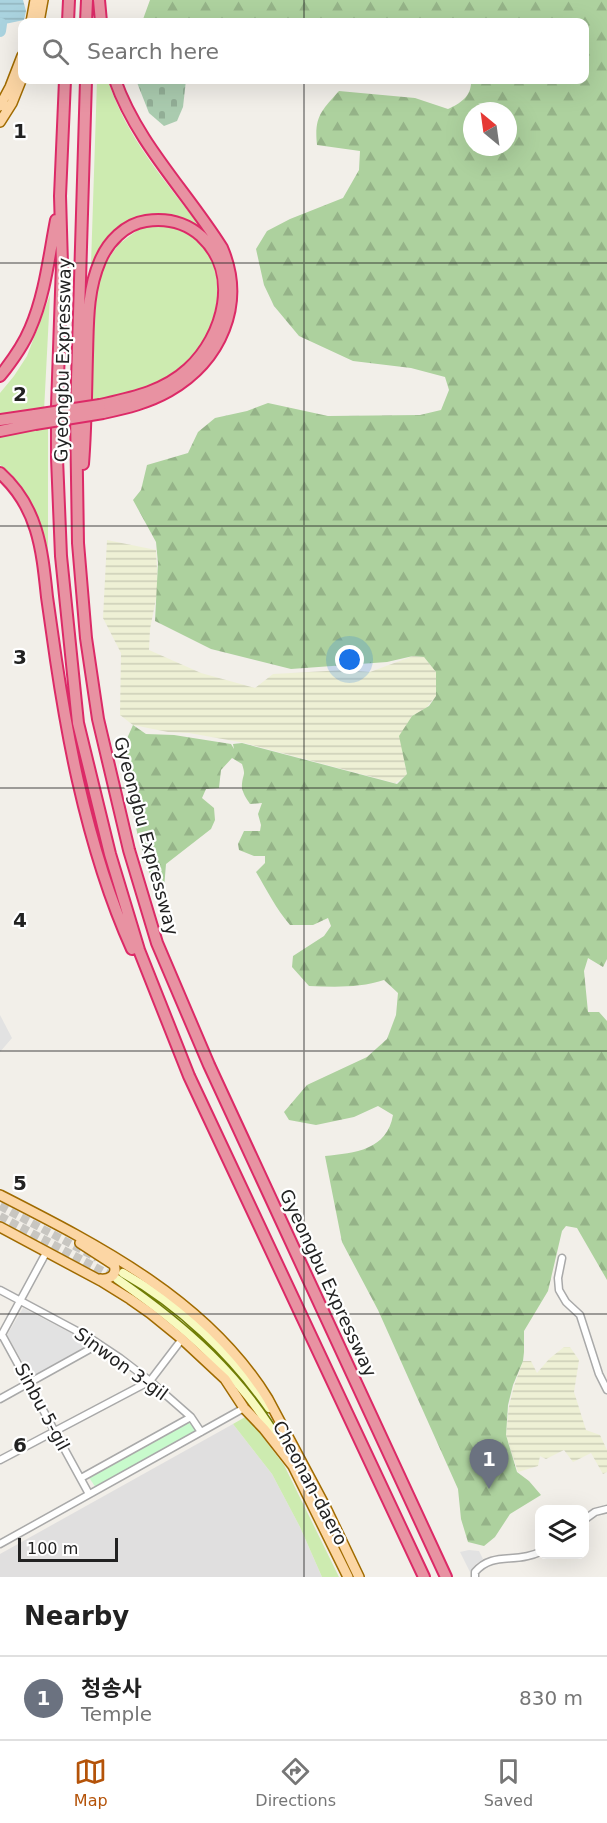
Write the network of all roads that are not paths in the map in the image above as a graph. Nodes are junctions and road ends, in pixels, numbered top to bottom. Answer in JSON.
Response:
{"nodes":[{"id":1,"x":35,"y":0,"type":"edge"},
{"id":2,"x":42,"y":0,"type":"edge"},
{"id":3,"x":69,"y":0,"type":"edge"},
{"id":4,"x":87,"y":0,"type":"edge"},
{"id":5,"x":99,"y":0,"type":"edge"},
{"id":6,"x":32,"y":18,"type":"edge"},
{"id":7,"x":40,"y":18,"type":"edge"},
{"id":8,"x":68,"y":18,"type":"edge"},
{"id":9,"x":86,"y":18,"type":"edge"},
{"id":10,"x":101,"y":18,"type":"edge"},
{"id":11,"x":18,"y":66,"type":"edge"},
{"id":12,"x":20,"y":84,"type":"edge"},
{"id":13,"x":65,"y":84,"type":"edge"},
{"id":14,"x":86,"y":84,"type":"edge"},
{"id":15,"x":117,"y":84,"type":"edge"},
{"id":16,"x":0,"y":106,"type":"edge"},
{"id":17,"x":0,"y":122,"type":"edge"},
{"id":18,"x":60,"y":196,"type":"junction"},
{"id":19,"x":0,"y":376,"type":"edge"},
{"id":20,"x":102,"y":409,"type":"junction"},
{"id":21,"x":35,"y":419,"type":"junction"},
{"id":22,"x":0,"y":420,"type":"edge"},
{"id":23,"x":0,"y":430,"type":"edge"},
{"id":24,"x":0,"y":473,"type":"edge"},
{"id":25,"x":78,"y":543,"type":"junction"},
{"id":26,"x":189,"y":1076,"type":"junction"},
{"id":27,"x":0,"y":1195,"type":"edge"},
{"id":28,"x":29,"y":1210,"type":"junction"},
{"id":29,"x":0,"y":1227,"type":"edge"},
{"id":30,"x":47,"y":1251,"type":"junction"},
{"id":31,"x":562,"y":1258,"type":"dead end"},
{"id":32,"x":97,"y":1279,"type":"junction"},
{"id":33,"x":0,"y":1290,"type":"edge"},
{"id":34,"x":20,"y":1301,"type":"junction"},
{"id":35,"x":1,"y":1336,"type":"edge"},
{"id":36,"x":182,"y":1339,"type":"junction"},
{"id":37,"x":99,"y":1344,"type":"junction"},
{"id":38,"x":150,"y":1381,"type":"junction"},
{"id":39,"x":29,"y":1383,"type":"junction"},
{"id":40,"x":607,"y":1390,"type":"edge"},
{"id":41,"x":0,"y":1399,"type":"edge"},
{"id":42,"x":244,"y":1408,"type":"junction"},
{"id":43,"x":191,"y":1417,"type":"junction"},
{"id":44,"x":54,"y":1431,"type":"junction"},
{"id":45,"x":201,"y":1432,"type":"junction"},
{"id":46,"x":291,"y":1441,"type":"junction"},
{"id":47,"x":0,"y":1460,"type":"edge"},
{"id":48,"x":292,"y":1466,"type":"junction"},
{"id":49,"x":81,"y":1478,"type":"junction"},
{"id":50,"x":89,"y":1494,"type":"junction"},
{"id":51,"x":607,"y":1509,"type":"edge"},
{"id":52,"x":589,"y":1516,"type":"edge"},
{"id":53,"x":0,"y":1543,"type":"edge"},
{"id":54,"x":535,"y":1554,"type":"edge"},
{"id":55,"x":348,"y":1577,"type":"edge"},
{"id":56,"x":359,"y":1577,"type":"edge"},
{"id":57,"x":424,"y":1577,"type":"edge"},
{"id":58,"x":446,"y":1577,"type":"edge"},
{"id":59,"x":475,"y":1577,"type":"edge"}],
"edges":[{"from":1,"to":6,"type":"main road"},
{"from":2,"to":7,"type":"main road"},
{"from":3,"to":8,"type":"highway"},
{"from":4,"to":9,"type":"highway"},
{"from":5,"to":10,"type":"highway"},
{"from":11,"to":16,"type":"main road"},
{"from":12,"to":17,"type":"main road"},
{"from":13,"to":18,"type":"highway","name":"Gyeongbu Expressway"},
{"from":14,"to":25,"type":"highway","name":"Gyeongbu Expressway"},
{"from":15,"to":20,"type":"highway"},
{"from":18,"to":19,"type":"highway"},
{"from":18,"to":26,"type":"highway","name":"Gyeongbu Expressway"},
{"from":20,"to":21,"type":"highway","bridge":true},
{"from":20,"to":25,"type":"highway"},
{"from":21,"to":22,"type":"highway"},
{"from":21,"to":23,"type":"highway"},
{"from":24,"to":26,"type":"highway"},
{"from":25,"to":58,"type":"highway","name":"Gyeongbu Expressway"},
{"from":26,"to":57,"type":"highway","name":"Gyeongbu Expressway"},
{"from":27,"to":28,"type":"main road"},
{"from":28,"to":32,"type":"main road"},
{"from":28,"to":46,"type":"main road"},
{"from":29,"to":30,"type":"main road"},
{"from":30,"to":32,"type":"main road"},
{"from":30,"to":34,"type":"street"},
{"from":31,"to":40,"type":"street"},
{"from":32,"to":36,"type":"main road"},
{"from":33,"to":34,"type":"street","name":"Sinwon 3-gil"},
{"from":34,"to":35,"type":"street"},
{"from":34,"to":37,"type":"street","name":"Sinwon 3-gil"},
{"from":35,"to":39,"type":"street","name":"Sinbu 5-gil"},
{"from":36,"to":38,"type":"street"},
{"from":36,"to":42,"type":"main road"},
{"from":37,"to":38,"type":"street","name":"Sinwon 3-gil"},
{"from":37,"to":39,"type":"street"},
{"from":38,"to":43,"type":"street","name":"Sinwon 3-gil"},
{"from":38,"to":44,"type":"street"},
{"from":39,"to":41,"type":"street"},
{"from":39,"to":44,"type":"street","name":"Sinbu 5-gil"},
{"from":42,"to":45,"type":"street"},
{"from":42,"to":48,"type":"main road"},
{"from":43,"to":45,"type":"street","name":"Sinwon 3-gil"},
{"from":43,"to":49,"type":"street"},
{"from":44,"to":47,"type":"street"},
{"from":44,"to":49,"type":"street","name":"Sinbu 5-gil"},
{"from":45,"to":50,"type":"street"},
{"from":46,"to":48,"type":"main road","name":"Cheonan-daero"},
{"from":46,"to":56,"type":"main road","name":"Cheonan-daero"},
{"from":48,"to":55,"type":"main road","name":"Cheonan-daero"},
{"from":49,"to":50,"type":"street","name":"Sinbu 5-gil"},
{"from":50,"to":53,"type":"street"},
{"from":51,"to":52,"type":"street"},
{"from":54,"to":59,"type":"street"}]}
